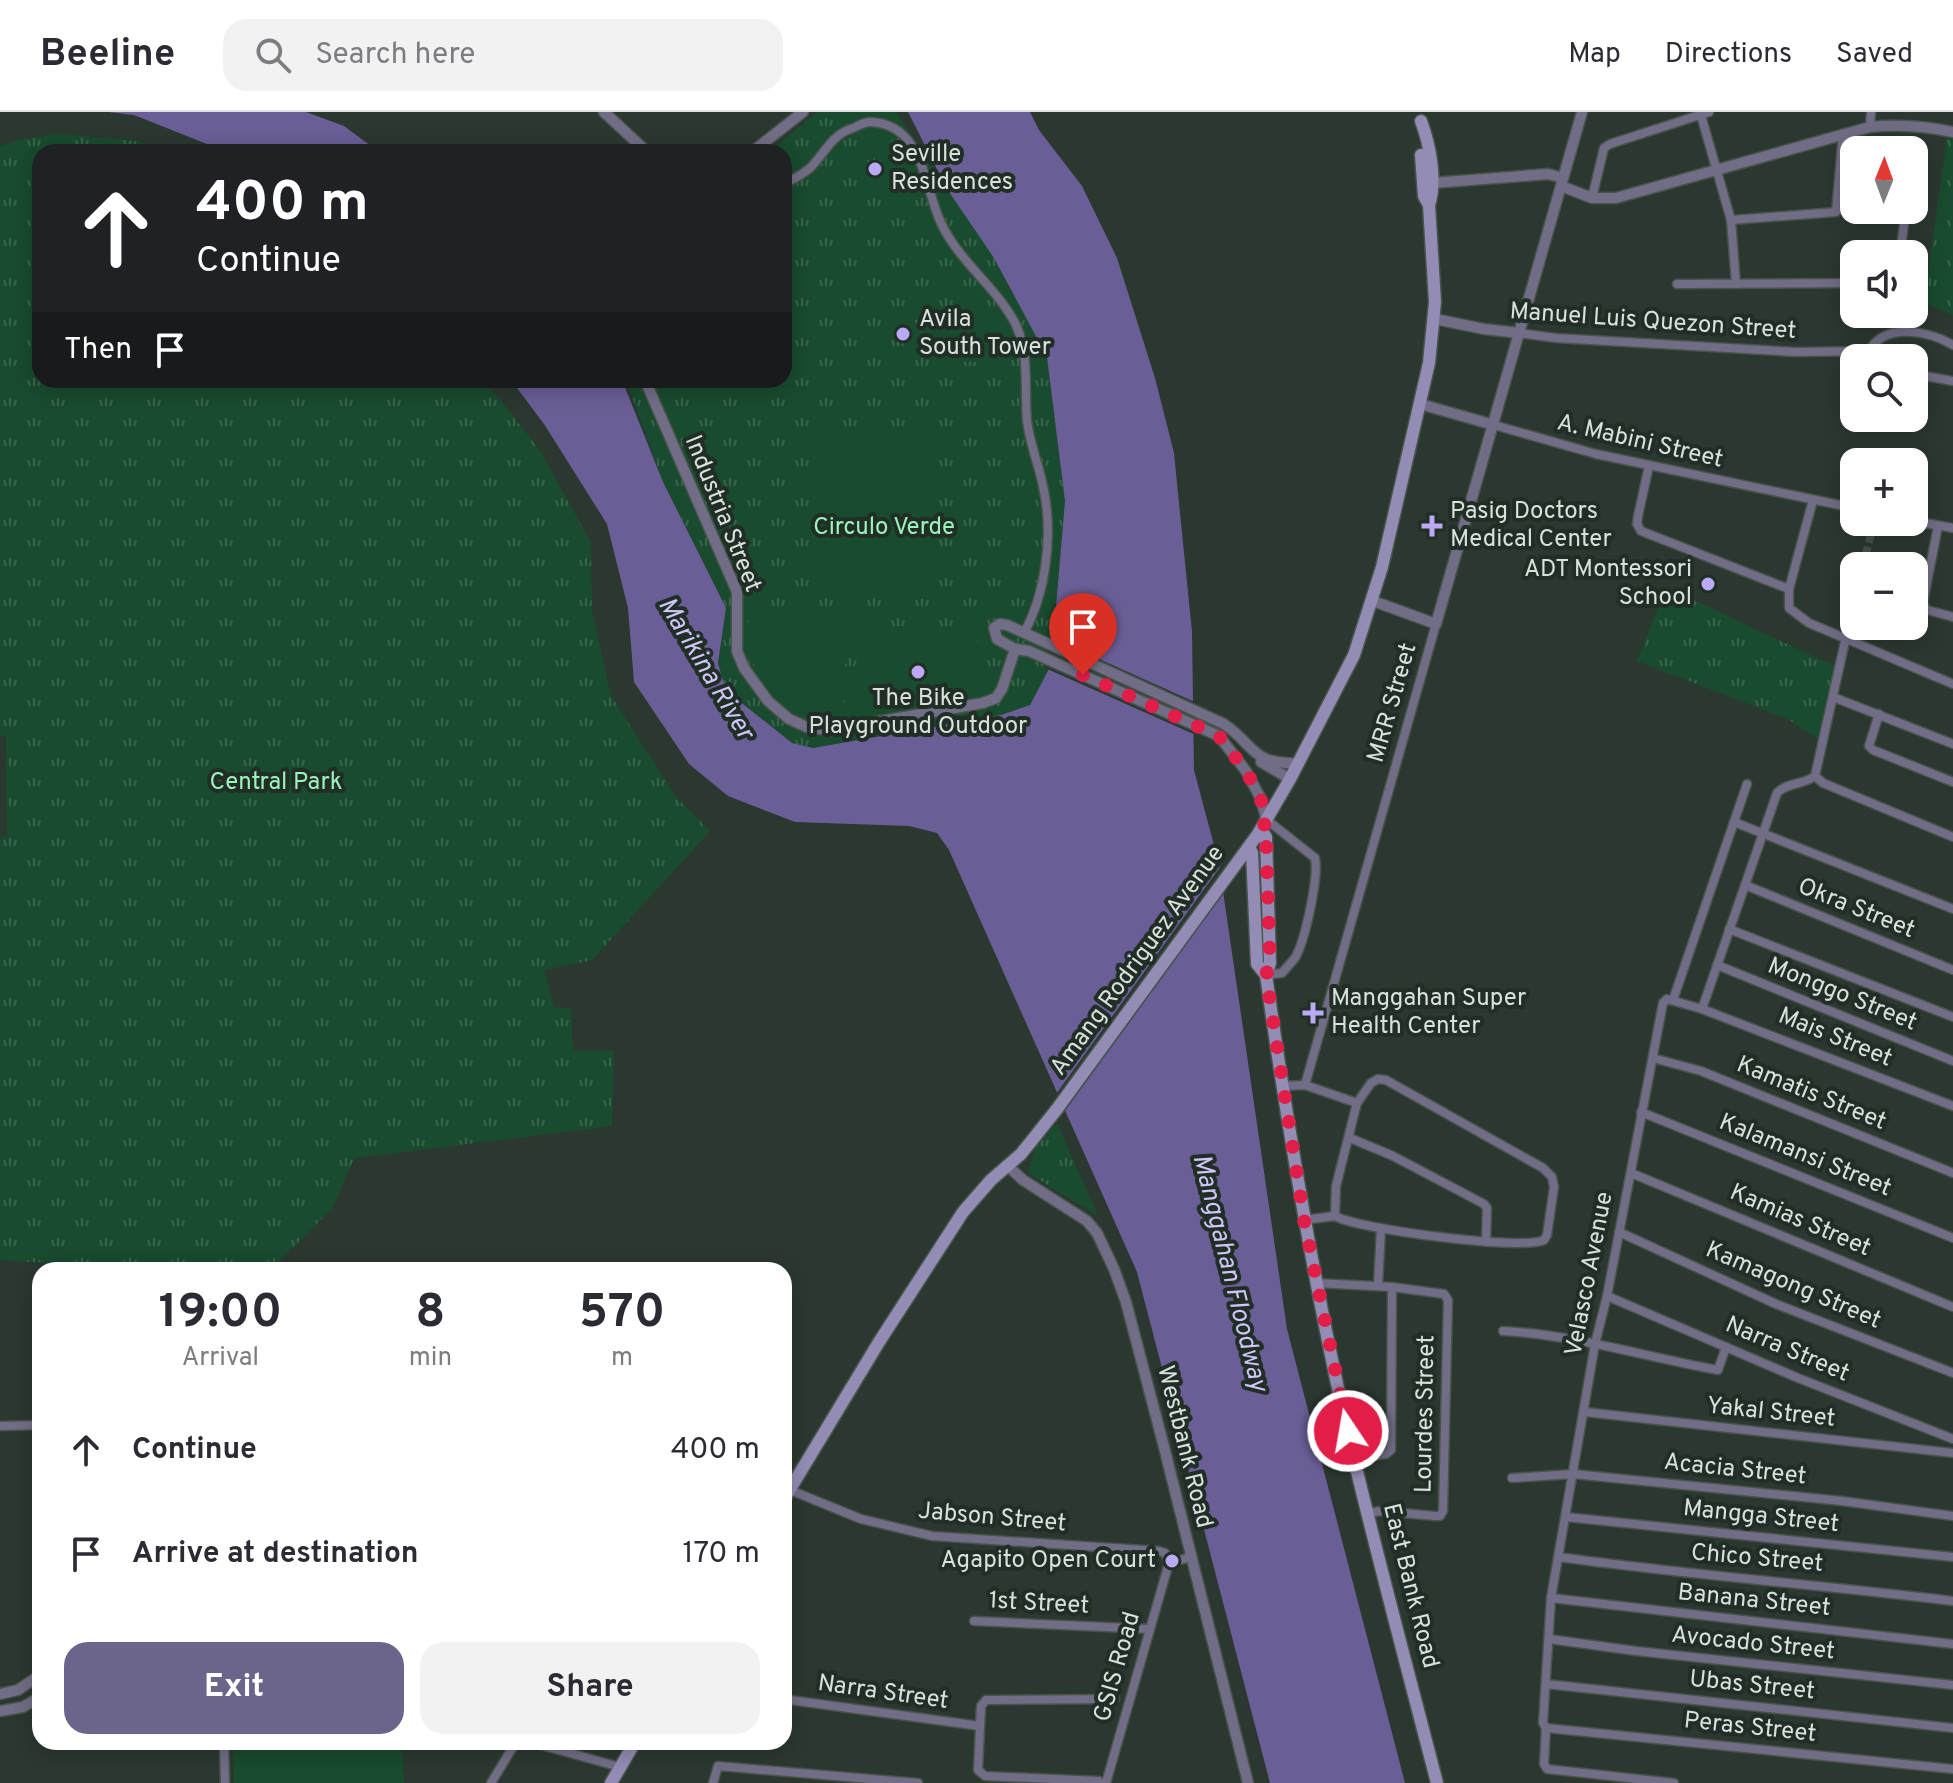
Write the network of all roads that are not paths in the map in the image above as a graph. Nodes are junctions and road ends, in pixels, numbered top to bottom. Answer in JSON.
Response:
{"nodes":[{"id":1,"x":604,"y":112,"type":"edge"},
{"id":2,"x":803,"y":112,"type":"edge"},
{"id":3,"x":1582,"y":112,"type":"edge"},
{"id":4,"x":1871,"y":112,"type":"edge"},
{"id":5,"x":1703,"y":113,"type":"edge"},
{"id":6,"x":1420,"y":117,"type":"edge"},
{"id":7,"x":1870,"y":127,"type":"junction"},
{"id":8,"x":1953,"y":132,"type":"edge"},
{"id":9,"x":1843,"y":134,"type":"junction"},
{"id":10,"x":638,"y":144,"type":"edge"},
{"id":11,"x":762,"y":144,"type":"edge"},
{"id":12,"x":1716,"y":169,"type":"junction"},
{"id":13,"x":792,"y":180,"type":"edge"},
{"id":14,"x":1562,"y":182,"type":"junction"},
{"id":15,"x":1432,"y":183,"type":"junction"},
{"id":16,"x":1592,"y":198,"type":"junction"},
{"id":17,"x":1429,"y":205,"type":"junction"},
{"id":18,"x":1731,"y":220,"type":"junction"},
{"id":19,"x":1840,"y":283,"type":"edge"},
{"id":20,"x":1677,"y":284,"type":"dead end"},
{"id":21,"x":1736,"y":284,"type":"junction"},
{"id":22,"x":1435,"y":319,"type":"junction"},
{"id":23,"x":1519,"y":333,"type":"junction"},
{"id":24,"x":1874,"y":344,"type":"edge"},
{"id":25,"x":1953,"y":345,"type":"edge"},
{"id":26,"x":1840,"y":353,"type":"edge"},
{"id":27,"x":1928,"y":377,"type":"edge"},
{"id":28,"x":1953,"y":381,"type":"edge"},
{"id":29,"x":648,"y":388,"type":"edge"},
{"id":30,"x":1420,"y":404,"type":"junction"},
{"id":31,"x":1494,"y":425,"type":"junction"},
{"id":32,"x":1649,"y":466,"type":"junction"},
{"id":33,"x":1813,"y":500,"type":"junction"},
{"id":34,"x":1840,"y":505,"type":"edge"},
{"id":35,"x":1928,"y":524,"type":"edge"},
{"id":36,"x":1938,"y":526,"type":"junction"},
{"id":37,"x":1953,"y":528,"type":"edge"},
{"id":38,"x":1789,"y":589,"type":"junction"},
{"id":39,"x":1373,"y":601,"type":"junction"},
{"id":40,"x":1953,"y":617,"type":"edge"},
{"id":41,"x":1436,"y":624,"type":"junction"},
{"id":42,"x":1840,"y":631,"type":"edge"},
{"id":43,"x":1031,"y":636,"type":"junction"},
{"id":44,"x":1844,"y":640,"type":"edge"},
{"id":45,"x":1862,"y":640,"type":"edge"},
{"id":46,"x":1023,"y":650,"type":"junction"},
{"id":47,"x":1953,"y":684,"type":"edge"},
{"id":48,"x":1833,"y":697,"type":"junction"},
{"id":49,"x":1879,"y":714,"type":"junction"},
{"id":50,"x":1953,"y":744,"type":"edge"},
{"id":51,"x":1260,"y":760,"type":"junction"},
{"id":52,"x":1299,"y":763,"type":"junction"},
{"id":53,"x":1246,"y":771,"type":"junction"},
{"id":54,"x":1815,"y":776,"type":"junction"},
{"id":55,"x":1290,"y":779,"type":"junction"},
{"id":56,"x":1953,"y":782,"type":"edge"},
{"id":57,"x":1747,"y":784,"type":"dead end"},
{"id":58,"x":1734,"y":822,"type":"junction"},
{"id":59,"x":1264,"y":825,"type":"junction"},
{"id":60,"x":1763,"y":833,"type":"junction"},
{"id":61,"x":1953,"y":837,"type":"edge"},
{"id":62,"x":1249,"y":847,"type":"junction"},
{"id":63,"x":1745,"y":885,"type":"junction"},
{"id":64,"x":1953,"y":909,"type":"edge"},
{"id":65,"x":1729,"y":929,"type":"junction"},
{"id":66,"x":1717,"y":965,"type":"junction"},
{"id":67,"x":1953,"y":970,"type":"edge"},
{"id":68,"x":1266,"y":975,"type":"junction"},
{"id":69,"x":1673,"y":1000,"type":"junction"},
{"id":70,"x":1702,"y":1009,"type":"junction"},
{"id":71,"x":1953,"y":1017,"type":"edge"},
{"id":72,"x":1653,"y":1058,"type":"junction"},
{"id":73,"x":1953,"y":1061,"type":"edge"},
{"id":74,"x":1305,"y":1085,"type":"junction"},
{"id":75,"x":1282,"y":1086,"type":"junction"},
{"id":76,"x":1357,"y":1103,"type":"junction"},
{"id":77,"x":1953,"y":1106,"type":"edge"},
{"id":78,"x":1641,"y":1112,"type":"junction"},
{"id":79,"x":1350,"y":1138,"type":"junction"},
{"id":80,"x":1008,"y":1166,"type":"junction"},
{"id":81,"x":1631,"y":1173,"type":"junction"},
{"id":82,"x":1953,"y":1173,"type":"edge"},
{"id":83,"x":1335,"y":1216,"type":"junction"},
{"id":84,"x":1304,"y":1220,"type":"junction"},
{"id":85,"x":1381,"y":1228,"type":"junction"},
{"id":86,"x":1619,"y":1232,"type":"junction"},
{"id":87,"x":1953,"y":1238,"type":"edge"},
{"id":88,"x":1486,"y":1242,"type":"junction"},
{"id":89,"x":1316,"y":1283,"type":"junction"},
{"id":90,"x":1378,"y":1286,"type":"junction"},
{"id":91,"x":1392,"y":1287,"type":"junction"},
{"id":92,"x":1607,"y":1296,"type":"junction"},
{"id":93,"x":1953,"y":1307,"type":"edge"},
{"id":94,"x":1503,"y":1331,"type":"dead end"},
{"id":95,"x":1595,"y":1344,"type":"junction"},
{"id":96,"x":1726,"y":1347,"type":"junction"},
{"id":97,"x":1953,"y":1373,"type":"edge"},
{"id":98,"x":1585,"y":1412,"type":"junction"},
{"id":99,"x":32,"y":1425,"type":"edge"},
{"id":100,"x":0,"y":1426,"type":"edge"},
{"id":101,"x":1953,"y":1439,"type":"edge"},
{"id":102,"x":1953,"y":1453,"type":"edge"},
{"id":103,"x":1354,"y":1458,"type":"junction"},
{"id":104,"x":1573,"y":1474,"type":"junction"},
{"id":105,"x":1512,"y":1478,"type":"dead end"},
{"id":106,"x":792,"y":1487,"type":"edge"},
{"id":107,"x":792,"y":1497,"type":"edge"},
{"id":108,"x":1368,"y":1513,"type":"junction"},
{"id":109,"x":1953,"y":1516,"type":"edge"},
{"id":110,"x":1566,"y":1517,"type":"junction"},
{"id":111,"x":1191,"y":1557,"type":"junction"},
{"id":112,"x":1558,"y":1557,"type":"junction"},
{"id":113,"x":1953,"y":1557,"type":"edge"},
{"id":114,"x":1169,"y":1563,"type":"junction"},
{"id":115,"x":1551,"y":1598,"type":"junction"},
{"id":116,"x":1953,"y":1601,"type":"edge"},
{"id":117,"x":974,"y":1621,"type":"dead end"},
{"id":118,"x":1150,"y":1629,"type":"junction"},
{"id":119,"x":1549,"y":1639,"type":"junction"},
{"id":120,"x":1953,"y":1644,"type":"edge"},
{"id":121,"x":32,"y":1680,"type":"edge"},
{"id":122,"x":1546,"y":1684,"type":"junction"},
{"id":123,"x":1953,"y":1685,"type":"edge"},
{"id":124,"x":0,"y":1694,"type":"edge"},
{"id":125,"x":1115,"y":1699,"type":"dead end"},
{"id":126,"x":792,"y":1700,"type":"edge"},
{"id":127,"x":32,"y":1702,"type":"edge"},
{"id":128,"x":0,"y":1711,"type":"edge"},
{"id":129,"x":980,"y":1726,"type":"junction"},
{"id":130,"x":1544,"y":1727,"type":"junction"},
{"id":131,"x":1953,"y":1728,"type":"edge"},
{"id":132,"x":224,"y":1750,"type":"edge"},
{"id":133,"x":511,"y":1750,"type":"edge"},
{"id":134,"x":559,"y":1750,"type":"edge"},
{"id":135,"x":630,"y":1750,"type":"edge"},
{"id":136,"x":620,"y":1767,"type":"junction"},
{"id":137,"x":1953,"y":1769,"type":"edge"},
{"id":138,"x":1102,"y":1782,"type":"edge"},
{"id":139,"x":225,"y":1783,"type":"edge"},
{"id":140,"x":491,"y":1783,"type":"edge"},
{"id":141,"x":611,"y":1783,"type":"edge"},
{"id":142,"x":713,"y":1783,"type":"edge"},
{"id":143,"x":918,"y":1783,"type":"edge"},
{"id":144,"x":1248,"y":1783,"type":"edge"},
{"id":145,"x":1437,"y":1783,"type":"edge"},
{"id":146,"x":1674,"y":1783,"type":"edge"}],
"edges":[{"from":1,"to":10,"type":"street"},
{"from":2,"to":11,"type":"street"},
{"from":3,"to":14,"type":"street","name":"MRR Street"},
{"from":4,"to":7,"type":"street"},
{"from":5,"to":12,"type":"street"},
{"from":5,"to":16,"type":"street"},
{"from":6,"to":15,"type":"main road","name":"Amang Rodriguez Avenue"},
{"from":6,"to":17,"type":"main road","name":"Amang Rodriguez Avenue"},
{"from":7,"to":8,"type":"street"},
{"from":7,"to":9,"type":"street"},
{"from":9,"to":12,"type":"street"},
{"from":9,"to":18,"type":"street"},
{"from":12,"to":16,"type":"street"},
{"from":12,"to":18,"type":"street"},
{"from":13,"to":43,"type":"street"},
{"from":14,"to":15,"type":"street"},
{"from":14,"to":16,"type":"street"},
{"from":14,"to":23,"type":"street","name":"MRR Street"},
{"from":15,"to":17,"type":"main road","name":"Amang Rodriguez Avenue"},
{"from":17,"to":22,"type":"main road","name":"Amang Rodriguez Avenue"},
{"from":18,"to":21,"type":"street"},
{"from":19,"to":21,"type":"street"},
{"from":20,"to":21,"type":"street"},
{"from":22,"to":23,"type":"street","name":"Manuel Luis Quezon Street"},
{"from":22,"to":30,"type":"main road","name":"Amang Rodriguez Avenue"},
{"from":23,"to":26,"type":"street","name":"Manuel Luis Quezon Street"},
{"from":23,"to":31,"type":"street","name":"MRR Street"},
{"from":24,"to":25,"type":"street","name":"Manuel Luis Quezon Street"},
{"from":27,"to":28,"type":"street"},
{"from":29,"to":46,"type":"street","name":"Industria Street"},
{"from":30,"to":31,"type":"street","name":"A. Mabini Street"},
{"from":30,"to":39,"type":"main road","name":"Amang Rodriguez Avenue"},
{"from":31,"to":32,"type":"street","name":"A. Mabini Street"},
{"from":31,"to":41,"type":"street","name":"MRR Street"},
{"from":32,"to":33,"type":"street","name":"A. Mabini Street"},
{"from":32,"to":38,"type":"street"},
{"from":33,"to":34,"type":"street","name":"A. Mabini Street"},
{"from":33,"to":38,"type":"street"},
{"from":35,"to":36,"type":"street"},
{"from":36,"to":37,"type":"street"},
{"from":36,"to":40,"type":"street"},
{"from":38,"to":42,"type":"street"},
{"from":39,"to":41,"type":"street"},
{"from":39,"to":52,"type":"main road","name":"Amang Rodriguez Avenue"},
{"from":41,"to":74,"type":"street","name":"MRR Street"},
{"from":43,"to":46,"type":"street","name":"Industria Street"},
{"from":43,"to":46,"type":"street"},
{"from":43,"to":51,"type":"street"},
{"from":44,"to":48,"type":"street"},
{"from":45,"to":47,"type":"street"},
{"from":46,"to":53,"type":"street"},
{"from":48,"to":49,"type":"street"},
{"from":48,"to":54,"type":"street"},
{"from":49,"to":50,"type":"street"},
{"from":49,"to":56,"type":"street"},
{"from":51,"to":52,"type":"street"},
{"from":51,"to":53,"type":"street"},
{"from":51,"to":55,"type":"street"},
{"from":52,"to":55,"type":"main road","name":"Amang Rodriguez Avenue"},
{"from":53,"to":59,"type":"street"},
{"from":54,"to":60,"type":"street"},
{"from":54,"to":61,"type":"street"},
{"from":55,"to":59,"type":"main road","name":"Amang Rodriguez Avenue"},
{"from":57,"to":58,"type":"street"},
{"from":58,"to":60,"type":"street"},
{"from":58,"to":69,"type":"street"},
{"from":59,"to":62,"type":"main road","name":"Amang Rodriguez Avenue"},
{"from":59,"to":68,"type":"main road","name":"East Bank Road"},
{"from":59,"to":68,"type":"street"},
{"from":60,"to":63,"type":"street"},
{"from":60,"to":64,"type":"street"},
{"from":62,"to":68,"type":"main road","name":"East Bank Road"},
{"from":62,"to":80,"type":"main road","name":"Amang Rodriguez Avenue"},
{"from":63,"to":65,"type":"street"},
{"from":63,"to":67,"type":"street","name":"Okra Street"},
{"from":65,"to":66,"type":"street"},
{"from":65,"to":71,"type":"street"},
{"from":66,"to":70,"type":"street"},
{"from":66,"to":73,"type":"street","name":"Monggo Street"},
{"from":68,"to":75,"type":"main road","name":"East Bank Road"},
{"from":69,"to":70,"type":"street"},
{"from":69,"to":72,"type":"street","name":"Velasco Avenue"},
{"from":70,"to":77,"type":"street","name":"Mais Street"},
{"from":72,"to":78,"type":"street","name":"Velasco Avenue"},
{"from":72,"to":82,"type":"street","name":"Kamatis Street"},
{"from":74,"to":75,"type":"street"},
{"from":74,"to":76,"type":"street"},
{"from":75,"to":84,"type":"main road","name":"East Bank Road"},
{"from":76,"to":79,"type":"street"},
{"from":76,"to":88,"type":"street"},
{"from":78,"to":81,"type":"street","name":"Velasco Avenue"},
{"from":78,"to":87,"type":"street","name":"Kalamansi Street"},
{"from":79,"to":83,"type":"street"},
{"from":79,"to":88,"type":"street"},
{"from":80,"to":106,"type":"main road","name":"Amang Rodriguez Avenue"},
{"from":80,"to":111,"type":"street","name":"Westbank Road"},
{"from":81,"to":86,"type":"street","name":"Velasco Avenue"},
{"from":81,"to":93,"type":"street","name":"Kamias Street"},
{"from":83,"to":84,"type":"street"},
{"from":83,"to":85,"type":"street"},
{"from":84,"to":89,"type":"main road","name":"East Bank Road"},
{"from":85,"to":88,"type":"street"},
{"from":85,"to":90,"type":"street"},
{"from":86,"to":92,"type":"street","name":"Velasco Avenue"},
{"from":86,"to":97,"type":"street","name":"Kamagong Street"},
{"from":89,"to":90,"type":"street","name":"Lourdes Street"},
{"from":89,"to":103,"type":"main road","name":"East Bank Road"},
{"from":90,"to":91,"type":"street","name":"Lourdes Street"},
{"from":91,"to":103,"type":"street","name":"Lourdes Street"},
{"from":91,"to":108,"type":"street","name":"Lourdes Street"},
{"from":92,"to":95,"type":"street","name":"Velasco Avenue"},
{"from":92,"to":96,"type":"street","name":"Narra Street"},
{"from":94,"to":95,"type":"street"},
{"from":95,"to":96,"type":"street"},
{"from":95,"to":98,"type":"street","name":"Velasco Avenue"},
{"from":96,"to":101,"type":"street","name":"Narra Street"},
{"from":98,"to":102,"type":"street","name":"Yakal Street"},
{"from":98,"to":104,"type":"street","name":"Velasco Avenue"},
{"from":99,"to":100,"type":"street"},
{"from":103,"to":108,"type":"main road","name":"East Bank Road"},
{"from":104,"to":105,"type":"street","name":"Acacia Street"},
{"from":104,"to":109,"type":"street","name":"Acacia Street"},
{"from":104,"to":110,"type":"street","name":"Velasco Avenue"},
{"from":107,"to":114,"type":"street","name":"Jabson Street"},
{"from":108,"to":145,"type":"main road","name":"East Bank Road"},
{"from":110,"to":112,"type":"street","name":"Velasco Avenue"},
{"from":110,"to":113,"type":"street","name":"Mangga Street"},
{"from":111,"to":114,"type":"street"},
{"from":111,"to":144,"type":"street","name":"Westbank Road"},
{"from":112,"to":115,"type":"street","name":"Velasco Avenue"},
{"from":112,"to":116,"type":"street","name":"Chico Street"},
{"from":114,"to":118,"type":"street","name":"GSIS Road"},
{"from":115,"to":119,"type":"street","name":"Velasco Avenue"},
{"from":115,"to":120,"type":"street","name":"Banana Street"},
{"from":117,"to":118,"type":"street","name":"1st Street"},
{"from":118,"to":138,"type":"street","name":"GSIS Road"},
{"from":119,"to":122,"type":"street","name":"Velasco Avenue"},
{"from":119,"to":123,"type":"street","name":"Avocado Street"},
{"from":121,"to":124,"type":"street"},
{"from":122,"to":130,"type":"street","name":"Velasco Avenue"},
{"from":122,"to":131,"type":"street","name":"Ubas Street"},
{"from":125,"to":129,"type":"street"},
{"from":126,"to":129,"type":"street","name":"Narra Street"},
{"from":127,"to":128,"type":"street"},
{"from":129,"to":138,"type":"street"},
{"from":130,"to":137,"type":"street","name":"Peras Street"},
{"from":130,"to":146,"type":"street","name":"Velasco Avenue"},
{"from":132,"to":139,"type":"street"},
{"from":133,"to":140,"type":"street"},
{"from":134,"to":136,"type":"street"},
{"from":135,"to":136,"type":"main road"},
{"from":136,"to":141,"type":"main road"},
{"from":142,"to":143,"type":"street"}]}
